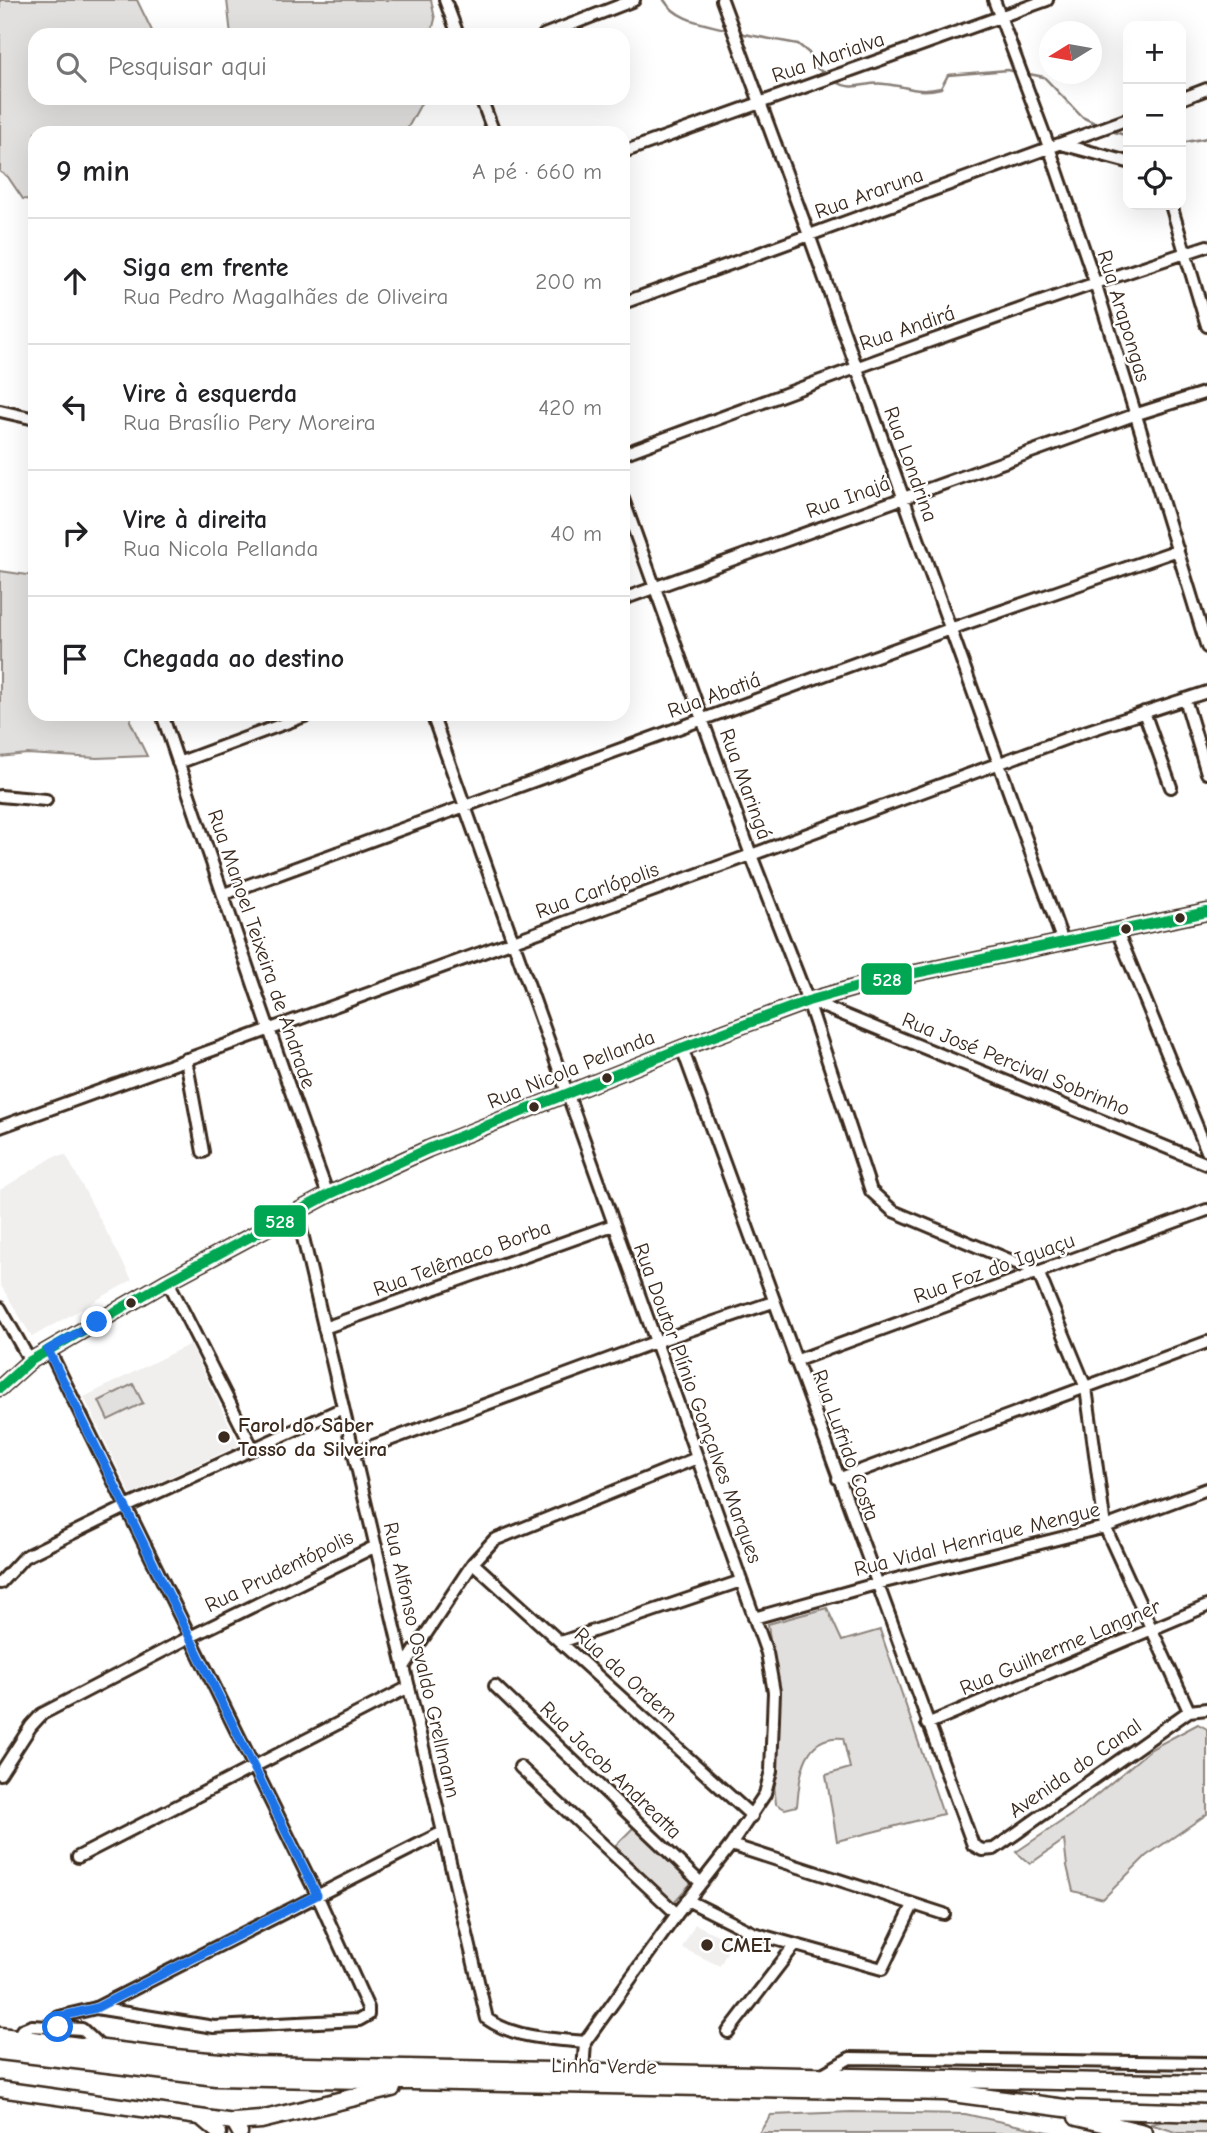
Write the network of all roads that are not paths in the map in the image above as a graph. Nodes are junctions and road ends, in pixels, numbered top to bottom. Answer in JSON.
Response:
{"nodes":[{"id":1,"x":445,"y":0,"type":"edge"},
{"id":2,"x":634,"y":0,"type":"edge"},
{"id":3,"x":722,"y":0,"type":"edge"},
{"id":4,"x":994,"y":0,"type":"edge"},
{"id":5,"x":1047,"y":0,"type":"edge"},
{"id":6,"x":1000,"y":16,"type":"junction"},
{"id":7,"x":455,"y":28,"type":"edge"},
{"id":8,"x":562,"y":28,"type":"edge"},
{"id":9,"x":1207,"y":89,"type":"edge"},
{"id":10,"x":1186,"y":97,"type":"edge"},
{"id":11,"x":758,"y":103,"type":"junction"},
{"id":12,"x":484,"y":105,"type":"edge"},
{"id":13,"x":1123,"y":121,"type":"edge"},
{"id":14,"x":491,"y":126,"type":"edge"},
{"id":15,"x":1055,"y":146,"type":"junction"},
{"id":16,"x":630,"y":149,"type":"edge"},
{"id":17,"x":1123,"y":161,"type":"edge"},
{"id":18,"x":1172,"y":210,"type":"edge"},
{"id":19,"x":809,"y":235,"type":"junction"},
{"id":20,"x":1207,"y":246,"type":"edge"},
{"id":21,"x":1185,"y":253,"type":"junction"},
{"id":22,"x":1095,"y":282,"type":"junction"},
{"id":23,"x":630,"y":300,"type":"edge"},
{"id":24,"x":1207,"y":326,"type":"edge"},
{"id":25,"x":856,"y":367,"type":"junction"},
{"id":26,"x":1207,"y":392,"type":"edge"},
{"id":27,"x":0,"y":411,"type":"edge"},
{"id":28,"x":1134,"y":415,"type":"junction"},
{"id":29,"x":28,"y":417,"type":"edge"},
{"id":30,"x":630,"y":451,"type":"edge"},
{"id":31,"x":903,"y":498,"type":"junction"},
{"id":32,"x":630,"y":518,"type":"edge"},
{"id":33,"x":1178,"y":550,"type":"junction"},
{"id":34,"x":655,"y":588,"type":"junction"},
{"id":35,"x":630,"y":597,"type":"edge"},
{"id":36,"x":950,"y":629,"type":"junction"},
{"id":37,"x":1207,"y":648,"type":"edge"},
{"id":38,"x":1207,"y":692,"type":"edge"},
{"id":39,"x":1185,"y":699,"type":"junction"},
{"id":40,"x":1144,"y":712,"type":"junction"},
{"id":41,"x":702,"y":720,"type":"junction"},
{"id":42,"x":164,"y":721,"type":"edge"},
{"id":43,"x":291,"y":721,"type":"edge"},
{"id":44,"x":434,"y":721,"type":"edge"},
{"id":45,"x":178,"y":763,"type":"junction"},
{"id":46,"x":998,"y":764,"type":"junction"},
{"id":47,"x":1207,"y":773,"type":"edge"},
{"id":48,"x":1171,"y":787,"type":"dead end"},
{"id":49,"x":0,"y":796,"type":"edge"},
{"id":50,"x":46,"y":800,"type":"dead end"},
{"id":51,"x":465,"y":807,"type":"junction"},
{"id":52,"x":751,"y":855,"type":"junction"},
{"id":53,"x":225,"y":894,"type":"junction"},
{"id":54,"x":1207,"y":912,"type":"edge"},
{"id":55,"x":1117,"y":931,"type":"junction"},
{"id":56,"x":512,"y":941,"type":"junction"},
{"id":57,"x":1063,"y":942,"type":"junction"},
{"id":58,"x":809,"y":1001,"type":"junction"},
{"id":59,"x":268,"y":1029,"type":"junction"},
{"id":60,"x":682,"y":1048,"type":"junction"},
{"id":61,"x":186,"y":1059,"type":"junction"},
{"id":62,"x":566,"y":1093,"type":"junction"},
{"id":63,"x":0,"y":1126,"type":"edge"},
{"id":64,"x":203,"y":1152,"type":"dead end"},
{"id":65,"x":1207,"y":1152,"type":"edge"},
{"id":66,"x":1207,"y":1164,"type":"edge"},
{"id":67,"x":328,"y":1195,"type":"junction"},
{"id":68,"x":1207,"y":1210,"type":"edge"},
{"id":69,"x":297,"y":1212,"type":"junction"},
{"id":70,"x":613,"y":1224,"type":"junction"},
{"id":71,"x":1038,"y":1272,"type":"junction"},
{"id":72,"x":168,"y":1281,"type":"junction"},
{"id":73,"x":773,"y":1302,"type":"junction"},
{"id":74,"x":0,"y":1308,"type":"edge"},
{"id":75,"x":324,"y":1328,"type":"junction"},
{"id":76,"x":655,"y":1342,"type":"junction"},
{"id":77,"x":1207,"y":1342,"type":"edge"},
{"id":78,"x":48,"y":1350,"type":"junction"},
{"id":79,"x":30,"y":1361,"type":"junction"},
{"id":80,"x":795,"y":1361,"type":"junction"},
{"id":81,"x":0,"y":1388,"type":"edge"},
{"id":82,"x":1086,"y":1388,"type":"junction"},
{"id":83,"x":343,"y":1408,"type":"junction"},
{"id":84,"x":253,"y":1449,"type":"junction"},
{"id":85,"x":354,"y":1453,"type":"junction"},
{"id":86,"x":697,"y":1458,"type":"junction"},
{"id":87,"x":838,"y":1479,"type":"junction"},
{"id":88,"x":1207,"y":1489,"type":"edge"},
{"id":89,"x":126,"y":1507,"type":"junction"},
{"id":90,"x":1105,"y":1527,"type":"junction"},
{"id":91,"x":376,"y":1546,"type":"junction"},
{"id":92,"x":473,"y":1563,"type":"junction"},
{"id":93,"x":741,"y":1581,"type":"junction"},
{"id":94,"x":0,"y":1583,"type":"edge"},
{"id":95,"x":876,"y":1584,"type":"junction"},
{"id":96,"x":1207,"y":1606,"type":"edge"},
{"id":97,"x":754,"y":1618,"type":"junction"},
{"id":98,"x":1151,"y":1629,"type":"junction"},
{"id":99,"x":190,"y":1636,"type":"junction"},
{"id":100,"x":561,"y":1642,"type":"junction"},
{"id":101,"x":404,"y":1667,"type":"junction"},
{"id":102,"x":495,"y":1686,"type":"dead end"},
{"id":103,"x":409,"y":1687,"type":"junction"},
{"id":104,"x":1207,"y":1709,"type":"edge"},
{"id":105,"x":1189,"y":1712,"type":"junction"},
{"id":106,"x":928,"y":1724,"type":"junction"},
{"id":107,"x":254,"y":1767,"type":"junction"},
{"id":108,"x":520,"y":1767,"type":"dead end"},
{"id":109,"x":0,"y":1774,"type":"edge"},
{"id":110,"x":752,"y":1816,"type":"junction"},
{"id":111,"x":443,"y":1832,"type":"junction"},
{"id":112,"x":731,"y":1845,"type":"junction"},
{"id":113,"x":982,"y":1850,"type":"joint"},
{"id":114,"x":78,"y":1857,"type":"dead end"},
{"id":115,"x":700,"y":1882,"type":"junction"},
{"id":116,"x":317,"y":1895,"type":"junction"},
{"id":117,"x":687,"y":1900,"type":"junction"},
{"id":118,"x":913,"y":1905,"type":"junction"},
{"id":119,"x":944,"y":1913,"type":"dead end"},
{"id":120,"x":677,"y":1914,"type":"junction"},
{"id":121,"x":794,"y":1946,"type":"junction"},
{"id":122,"x":96,"y":2008,"type":"junction"},
{"id":123,"x":58,"y":2027,"type":"junction"},
{"id":124,"x":728,"y":2032,"type":"dead end"},
{"id":125,"x":8,"y":2037,"type":"edge"},
{"id":126,"x":585,"y":2042,"type":"junction"},
{"id":127,"x":104,"y":2050,"type":"junction"},
{"id":128,"x":0,"y":2051,"type":"edge"},
{"id":129,"x":1207,"y":2063,"type":"edge"},
{"id":130,"x":583,"y":2072,"type":"junction"},
{"id":131,"x":816,"y":2078,"type":"junction"},
{"id":132,"x":422,"y":2082,"type":"junction"},
{"id":133,"x":1207,"y":2084,"type":"edge"},
{"id":134,"x":0,"y":2089,"type":"edge"},
{"id":135,"x":1027,"y":2105,"type":"junction"},
{"id":136,"x":1207,"y":2113,"type":"edge"},
{"id":137,"x":199,"y":2117,"type":"junction"},
{"id":138,"x":237,"y":2127,"type":"edge"},
{"id":139,"x":219,"y":2133,"type":"edge"},
{"id":140,"x":1144,"y":2133,"type":"edge"}],
"edges":[{"from":1,"to":7,"type":"street"},
{"from":2,"to":8,"type":"street"},
{"from":3,"to":11,"type":"street","name":"Rua Londrina"},
{"from":4,"to":6,"type":"street","name":"Rua Arapongas"},
{"from":5,"to":6,"type":"street","name":"Rua Marialva"},
{"from":6,"to":11,"type":"street","name":"Rua Marialva"},
{"from":6,"to":15,"type":"street","name":"Rua Arapongas"},
{"from":9,"to":10,"type":"street"},
{"from":11,"to":16,"type":"street","name":"Rua Marialva"},
{"from":11,"to":19,"type":"street","name":"Rua Londrina"},
{"from":12,"to":14,"type":"street"},
{"from":13,"to":15,"type":"street","name":"Rua Araruna"},
{"from":15,"to":17,"type":"street"},
{"from":15,"to":19,"type":"street","name":"Rua Araruna"},
{"from":15,"to":22,"type":"street","name":"Rua Arapongas"},
{"from":18,"to":21,"type":"street"},
{"from":19,"to":23,"type":"street","name":"Rua Araruna"},
{"from":19,"to":25,"type":"street","name":"Rua Londrina"},
{"from":20,"to":21,"type":"street","name":"Rua Andirá"},
{"from":21,"to":22,"type":"street","name":"Rua Andirá"},
{"from":21,"to":24,"type":"street"},
{"from":22,"to":25,"type":"street","name":"Rua Andirá"},
{"from":22,"to":28,"type":"street","name":"Rua Arapongas"},
{"from":25,"to":30,"type":"street","name":"Rua Andirá"},
{"from":25,"to":31,"type":"street","name":"Rua Londrina"},
{"from":26,"to":28,"type":"street","name":"Rua Inajá"},
{"from":27,"to":29,"type":"street"},
{"from":28,"to":31,"type":"street","name":"Rua Inajá"},
{"from":28,"to":33,"type":"street","name":"Rua Arapongas"},
{"from":31,"to":34,"type":"street","name":"Rua Inajá"},
{"from":31,"to":36,"type":"street","name":"Rua Londrina"},
{"from":32,"to":34,"type":"street","name":"Rua Maringá"},
{"from":33,"to":36,"type":"street","name":"Rua Abatiá"},
{"from":33,"to":37,"type":"street","name":"Rua Arapongas"},
{"from":34,"to":35,"type":"street","name":"Rua Inajá"},
{"from":34,"to":41,"type":"street","name":"Rua Maringá"},
{"from":36,"to":41,"type":"street","name":"Rua Abatiá"},
{"from":36,"to":46,"type":"street","name":"Rua Londrina"},
{"from":38,"to":39,"type":"street","name":"Rua Carlópolis"},
{"from":39,"to":40,"type":"street","name":"Rua Carlópolis"},
{"from":39,"to":47,"type":"street"},
{"from":40,"to":46,"type":"street","name":"Rua Carlópolis"},
{"from":40,"to":48,"type":"street"},
{"from":41,"to":51,"type":"street","name":"Rua Abatiá"},
{"from":41,"to":52,"type":"street","name":"Rua Maringá"},
{"from":42,"to":45,"type":"street","name":"Rua Manoel Teixeira de Andrade"},
{"from":43,"to":45,"type":"street"},
{"from":44,"to":51,"type":"street","name":"Rua Doutor Plínio Gonçalves Marques"},
{"from":45,"to":53,"type":"street","name":"Rua Manoel Teixeira de Andrade"},
{"from":46,"to":52,"type":"street","name":"Rua Carlópolis"},
{"from":46,"to":57,"type":"street","name":"Rua Londrina"},
{"from":49,"to":50,"type":"street"},
{"from":51,"to":53,"type":"street","name":"Rua Abatiá"},
{"from":51,"to":56,"type":"street","name":"Rua Doutor Plínio Gonçalves Marques"},
{"from":52,"to":56,"type":"street","name":"Rua Carlópolis"},
{"from":52,"to":58,"type":"street","name":"Rua Maringá"},
{"from":53,"to":59,"type":"street","name":"Rua Manoel Teixeira de Andrade"},
{"from":54,"to":55,"type":"main road","name":"Rua Nicola Pellanda"},
{"from":55,"to":57,"type":"main road","name":"Rua Nicola Pellanda"},
{"from":55,"to":65,"type":"street"},
{"from":56,"to":59,"type":"street","name":"Rua Carlópolis"},
{"from":56,"to":62,"type":"street","name":"Rua Doutor Plínio Gonçalves Marques"},
{"from":57,"to":58,"type":"main road","name":"Rua Nicola Pellanda"},
{"from":58,"to":60,"type":"main road","name":"Rua Nicola Pellanda"},
{"from":58,"to":66,"type":"street","name":"Rua José Percival Sobrinho"},
{"from":58,"to":71,"type":"street","name":"Rua Maringá"},
{"from":59,"to":61,"type":"street","name":"Rua Carlópolis"},
{"from":59,"to":67,"type":"street","name":"Rua Manoel Teixeira de Andrade"},
{"from":60,"to":62,"type":"main road","name":"Rua Nicola Pellanda"},
{"from":60,"to":73,"type":"street","name":"Rua Lufrido Costa"},
{"from":61,"to":63,"type":"street","name":"Rua Carlópolis"},
{"from":61,"to":64,"type":"street"},
{"from":62,"to":67,"type":"main road","name":"Rua Nicola Pellanda"},
{"from":62,"to":70,"type":"street","name":"Rua Doutor Plínio Gonçalves Marques"},
{"from":67,"to":69,"type":"main road","name":"Rua Nicola Pellanda"},
{"from":68,"to":71,"type":"street","name":"Rua Foz do Iguaçu"},
{"from":69,"to":72,"type":"main road","name":"Rua Nicola Pellanda"},
{"from":69,"to":75,"type":"street","name":"Rua Alfonso Osvaldo Grellmann"},
{"from":70,"to":75,"type":"street","name":"Rua Telêmaco Borba"},
{"from":70,"to":76,"type":"street","name":"Rua Doutor Plínio Gonçalves Marques"},
{"from":71,"to":80,"type":"street","name":"Rua Foz do Iguaçu"},
{"from":71,"to":82,"type":"street"},
{"from":72,"to":78,"type":"main road","name":"Rua Nicola Pellanda"},
{"from":72,"to":84,"type":"street"},
{"from":73,"to":76,"type":"street"},
{"from":73,"to":80,"type":"street","name":"Rua Lufrido Costa"},
{"from":74,"to":79,"type":"street"},
{"from":75,"to":83,"type":"street","name":"Rua Alfonso Osvaldo Grellmann"},
{"from":76,"to":85,"type":"street"},
{"from":76,"to":86,"type":"street","name":"Rua Doutor Plínio Gonçalves Marques"},
{"from":77,"to":82,"type":"street"},
{"from":78,"to":79,"type":"main road","name":"Rua Nicola Pellanda"},
{"from":78,"to":89,"type":"street"},
{"from":79,"to":81,"type":"main road","name":"Rua Nicola Pellanda"},
{"from":80,"to":87,"type":"street","name":"Rua Lufrido Costa"},
{"from":82,"to":87,"type":"street"},
{"from":82,"to":90,"type":"street"},
{"from":83,"to":84,"type":"street"},
{"from":83,"to":85,"type":"street","name":"Rua Alfonso Osvaldo Grellmann"},
{"from":84,"to":89,"type":"street"},
{"from":85,"to":91,"type":"street","name":"Rua Alfonso Osvaldo Grellmann"},
{"from":86,"to":92,"type":"street"},
{"from":86,"to":93,"type":"street","name":"Rua Doutor Plínio Gonçalves Marques"},
{"from":87,"to":95,"type":"street","name":"Rua Lufrido Costa"},
{"from":88,"to":90,"type":"street","name":"Rua Vidal Henrique Mengue"},
{"from":89,"to":94,"type":"street"},
{"from":89,"to":99,"type":"street"},
{"from":90,"to":95,"type":"street","name":"Rua Vidal Henrique Mengue"},
{"from":90,"to":98,"type":"street"},
{"from":91,"to":99,"type":"street","name":"Rua Prudentópolis"},
{"from":91,"to":101,"type":"street","name":"Rua Alfonso Osvaldo Grellmann"},
{"from":92,"to":100,"type":"street","name":"Rua da Ordem"},
{"from":92,"to":101,"type":"street"},
{"from":93,"to":97,"type":"street","name":"Rua Doutor Plínio Gonçalves Marques"},
{"from":93,"to":100,"type":"street"},
{"from":95,"to":97,"type":"street","name":"Rua Vidal Henrique Mengue"},
{"from":95,"to":106,"type":"street","name":"Rua Lufrido Costa"},
{"from":96,"to":98,"type":"street","name":"Rua Guilherme Langner"},
{"from":97,"to":110,"type":"street","name":"Rua Doutor Plínio Gonçalves Marques"},
{"from":98,"to":105,"type":"street"},
{"from":98,"to":106,"type":"street","name":"Rua Guilherme Langner"},
{"from":99,"to":107,"type":"street"},
{"from":99,"to":109,"type":"street","name":"Rua Prudentópolis"},
{"from":100,"to":110,"type":"street","name":"Rua da Ordem"},
{"from":101,"to":103,"type":"street","name":"Rua Alfonso Osvaldo Grellmann"},
{"from":102,"to":115,"type":"street","name":"Rua Jacob Andreatta"},
{"from":103,"to":107,"type":"street"},
{"from":103,"to":111,"type":"street","name":"Rua Alfonso Osvaldo Grellmann"},
{"from":104,"to":105,"type":"street"},
{"from":105,"to":113,"type":"street","name":"Avenida do Canal"},
{"from":106,"to":113,"type":"street","name":"Rua Lufrido Costa"},
{"from":107,"to":114,"type":"street"},
{"from":107,"to":116,"type":"street"},
{"from":108,"to":120,"type":"street"},
{"from":110,"to":112,"type":"street","name":"Rua Doutor Plínio Gonçalves Marques"},
{"from":111,"to":116,"type":"street"},
{"from":111,"to":126,"type":"street","name":"Rua Alfonso Osvaldo Grellmann"},
{"from":112,"to":115,"type":"street","name":"Rua Doutor Plínio Gonçalves Marques"},
{"from":112,"to":118,"type":"street"},
{"from":115,"to":117,"type":"street","name":"Rua Doutor Plínio Gonçalves Marques"},
{"from":116,"to":122,"type":"street"},
{"from":116,"to":122,"type":"street"},
{"from":117,"to":120,"type":"street","name":"Rua Doutor Plínio Gonçalves Marques"},
{"from":117,"to":121,"type":"street"},
{"from":118,"to":119,"type":"street"},
{"from":118,"to":121,"type":"street"},
{"from":120,"to":126,"type":"street","name":"Rua Doutor Plínio Gonçalves Marques"},
{"from":121,"to":124,"type":"street"},
{"from":122,"to":123,"type":"street"},
{"from":123,"to":125,"type":"street"},
{"from":123,"to":127,"type":"street"},
{"from":125,"to":127,"type":"highway","name":"Linha Verde"},
{"from":126,"to":130,"type":"street"},
{"from":127,"to":130,"type":"highway","name":"Linha Verde"},
{"from":128,"to":132,"type":"highway","name":"Linha Verde"},
{"from":129,"to":131,"type":"street"},
{"from":130,"to":131,"type":"highway","name":"Linha Verde"},
{"from":131,"to":133,"type":"highway","name":"Linha Verde"},
{"from":132,"to":135,"type":"highway","name":"Linha Verde"},
{"from":132,"to":138,"type":"highway"},
{"from":134,"to":137,"type":"main road"},
{"from":135,"to":136,"type":"highway","name":"Linha Verde"},
{"from":135,"to":140,"type":"highway"},
{"from":137,"to":138,"type":"main road"},
{"from":137,"to":139,"type":"main road"}]}
